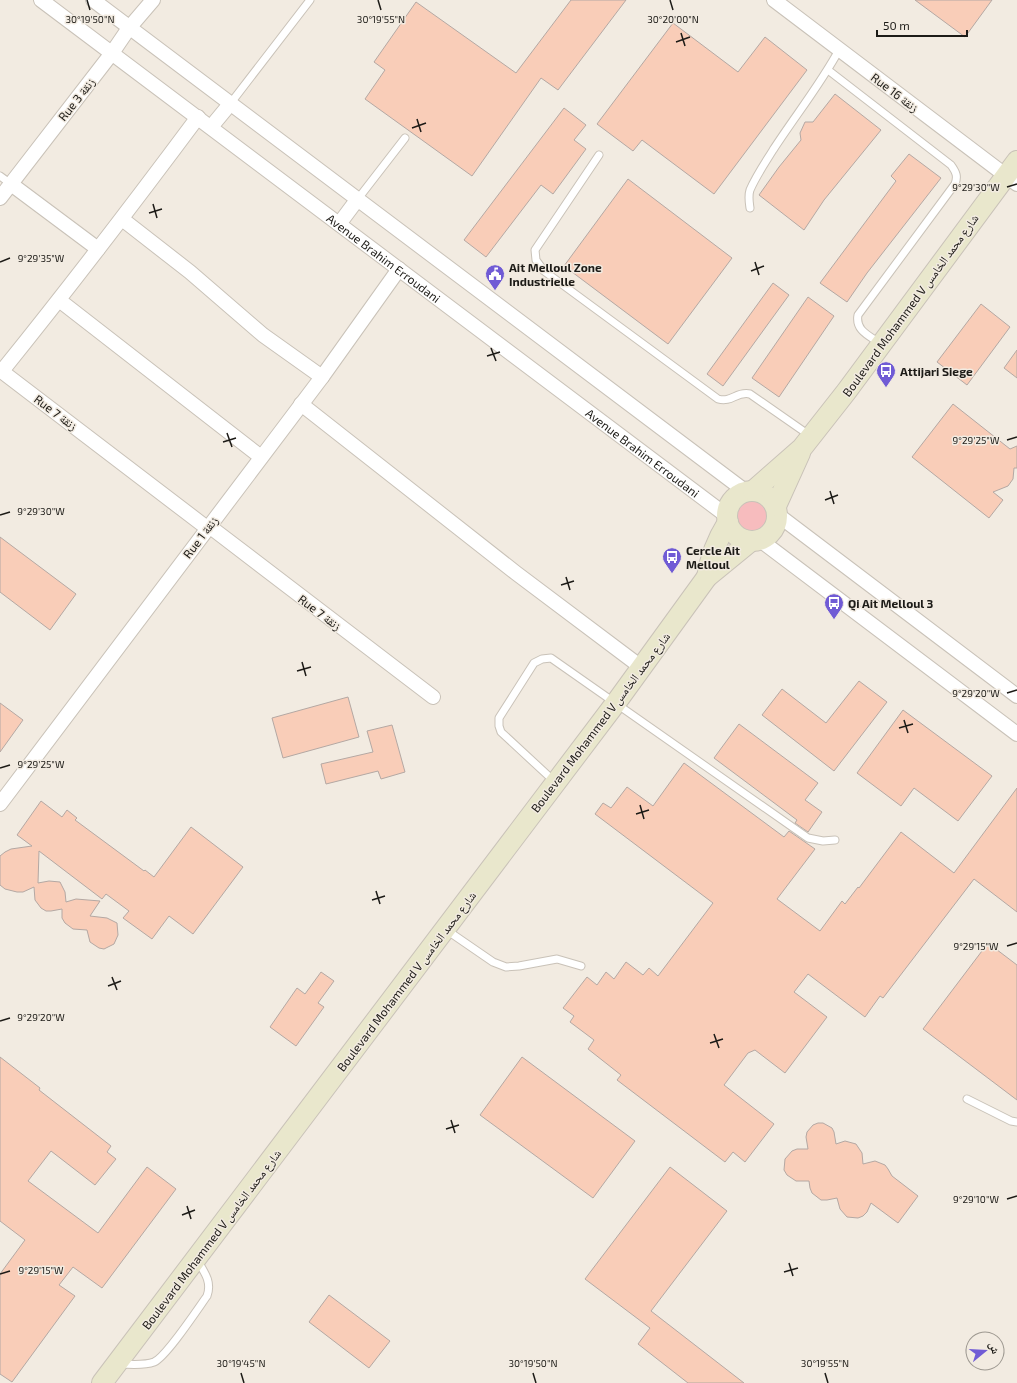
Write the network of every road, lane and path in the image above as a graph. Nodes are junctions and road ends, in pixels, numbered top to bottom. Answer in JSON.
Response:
{"nodes":[{"id":1,"x":41,"y":0,"type":"edge"},
{"id":2,"x":92,"y":0,"type":"edge"},
{"id":3,"x":153,"y":0,"type":"edge"},
{"id":4,"x":310,"y":0,"type":"edge"},
{"id":5,"x":774,"y":0,"type":"edge"},
{"id":6,"x":129,"y":28,"type":"junction"},
{"id":7,"x":840,"y":50,"type":"junction"},
{"id":8,"x":112,"y":53,"type":"junction"},
{"id":9,"x":828,"y":70,"type":"junction"},
{"id":10,"x":230,"y":104,"type":"junction"},
{"id":11,"x":198,"y":117,"type":"junction"},
{"id":12,"x":211,"y":127,"type":"junction"},
{"id":13,"x":404,"y":138,"type":"dead end"},
{"id":14,"x":599,"y":155,"type":"dead end"},
{"id":15,"x":1013,"y":173,"type":"edge"},
{"id":16,"x":5,"y":180,"type":"edge"},
{"id":17,"x":0,"y":198,"type":"edge"},
{"id":18,"x":358,"y":200,"type":"junction"},
{"id":19,"x":750,"y":208,"type":"dead end"},
{"id":20,"x":122,"y":219,"type":"junction"},
{"id":21,"x":339,"y":224,"type":"junction"},
{"id":22,"x":98,"y":249,"type":"junction"},
{"id":23,"x":399,"y":269,"type":"junction"},
{"id":24,"x":60,"y":300,"type":"junction"},
{"id":25,"x":881,"y":344,"type":"junction"},
{"id":26,"x":1,"y":370,"type":"edge"},
{"id":27,"x":322,"y":378,"type":"junction"},
{"id":28,"x":301,"y":404,"type":"junction"},
{"id":29,"x":807,"y":442,"type":"junction"},
{"id":30,"x":261,"y":457,"type":"junction"},
{"id":31,"x":749,"y":491,"type":"junction"},
{"id":32,"x":777,"y":511,"type":"junction"},
{"id":33,"x":728,"y":519,"type":"junction"},
{"id":34,"x":208,"y":527,"type":"junction"},
{"id":35,"x":756,"y":541,"type":"junction"},
{"id":36,"x":707,"y":577,"type":"junction"},
{"id":37,"x":641,"y":667,"type":"junction"},
{"id":38,"x":1017,"y":696,"type":"edge"},
{"id":39,"x":433,"y":697,"type":"dead end"},
{"id":40,"x":615,"y":704,"type":"junction"},
{"id":41,"x":1017,"y":734,"type":"edge"},
{"id":42,"x":556,"y":783,"type":"junction"},
{"id":43,"x":0,"y":804,"type":"edge"},
{"id":44,"x":835,"y":840,"type":"dead end"},
{"id":45,"x":445,"y":929,"type":"junction"},
{"id":46,"x":581,"y":966,"type":"dead end"},
{"id":47,"x":967,"y":1098,"type":"dead end"},
{"id":48,"x":1017,"y":1122,"type":"edge"},
{"id":49,"x":196,"y":1259,"type":"junction"},
{"id":50,"x":117,"y":1364,"type":"junction"},
{"id":51,"x":105,"y":1382,"type":"edge"}],
"edges":[{"from":1,"to":8,"type":"street","name":"Avenue Brahim Erroudani"},
{"from":2,"to":6,"type":"street"},
{"from":3,"to":6,"type":"street","name":"Rue 3 زنقة"},
{"from":4,"to":10,"type":"lane"},
{"from":5,"to":7,"type":"street","name":"Rue 16 زنقة"},
{"from":6,"to":8,"type":"street","name":"Rue 3 زنقة"},
{"from":6,"to":10,"type":"street"},
{"from":7,"to":9,"type":"lane"},
{"from":7,"to":15,"type":"street","name":"Rue 16 زنقة"},
{"from":8,"to":11,"type":"street","name":"Avenue Brahim Erroudani"},
{"from":8,"to":16,"type":"street","name":"Rue 3 زنقة"},
{"from":9,"to":19,"type":"lane"},
{"from":9,"to":25,"type":"lane"},
{"from":10,"to":12,"type":"street"},
{"from":10,"to":18,"type":"street"},
{"from":11,"to":12,"type":"street","name":"Avenue Brahim Erroudani"},
{"from":11,"to":20,"type":"street"},
{"from":12,"to":21,"type":"street","name":"Avenue Brahim Erroudani"},
{"from":13,"to":18,"type":"lane"},
{"from":14,"to":29,"type":"lane"},
{"from":15,"to":25,"type":"main road","name":"Boulevard Mohammed V شارع محمد الخامس"},
{"from":16,"to":17,"type":"street","name":"Rue 3 زنقة"},
{"from":16,"to":22,"type":"street"},
{"from":18,"to":21,"type":"street"},
{"from":18,"to":31,"type":"street"},
{"from":20,"to":22,"type":"street"},
{"from":20,"to":27,"type":"street"},
{"from":21,"to":23,"type":"street","name":"Avenue Brahim Erroudani"},
{"from":22,"to":24,"type":"street"},
{"from":23,"to":27,"type":"street","name":"Rue 1 زنقة"},
{"from":23,"to":33,"type":"street","name":"Avenue Brahim Erroudani"},
{"from":24,"to":26,"type":"street"},
{"from":24,"to":30,"type":"street"},
{"from":25,"to":29,"type":"main road","name":"Boulevard Mohammed V شارع محمد الخامس"},
{"from":26,"to":34,"type":"street","name":"Rue 7 زنقة"},
{"from":27,"to":28,"type":"street","name":"Rue 1 زنقة"},
{"from":28,"to":30,"type":"street","name":"Rue 1 زنقة"},
{"from":28,"to":37,"type":"street"},
{"from":29,"to":31,"type":"main road","name":"Boulevard Mohammed V شارع محمد الخامس"},
{"from":29,"to":32,"type":"main road","name":"Boulevard Mohammed V شارع محمد الخامس"},
{"from":30,"to":34,"type":"street","name":"Rue 1 زنقة"},
{"from":31,"to":32,"type":"main road"},
{"from":31,"to":33,"type":"main road"},
{"from":32,"to":35,"type":"main road"},
{"from":32,"to":38,"type":"street"},
{"from":33,"to":35,"type":"main road"},
{"from":33,"to":36,"type":"main road","name":"Boulevard Mohammed V شارع محمد الخامس"},
{"from":34,"to":39,"type":"street","name":"Rue 7 زنقة"},
{"from":34,"to":43,"type":"street","name":"Rue 1 زنقة"},
{"from":35,"to":36,"type":"main road","name":"Boulevard Mohammed V شارع محمد الخامس"},
{"from":35,"to":41,"type":"street"},
{"from":36,"to":37,"type":"main road","name":"Boulevard Mohammed V شارع محمد الخامس"},
{"from":37,"to":40,"type":"main road","name":"Boulevard Mohammed V شارع محمد الخامس"},
{"from":40,"to":42,"type":"main road","name":"Boulevard Mohammed V شارع محمد الخامس"},
{"from":40,"to":42,"type":"lane"},
{"from":40,"to":44,"type":"lane"},
{"from":42,"to":45,"type":"main road","name":"Boulevard Mohammed V شارع محمد الخامس"},
{"from":45,"to":46,"type":"lane"},
{"from":45,"to":49,"type":"main road","name":"Boulevard Mohammed V شارع محمد الخامس"},
{"from":47,"to":48,"type":"lane"},
{"from":49,"to":50,"type":"main road","name":"Boulevard Mohammed V شارع محمد الخامس"},
{"from":49,"to":50,"type":"lane"},
{"from":50,"to":51,"type":"main road","name":"Boulevard Mohammed V شارع محمد الخامس"}]}
